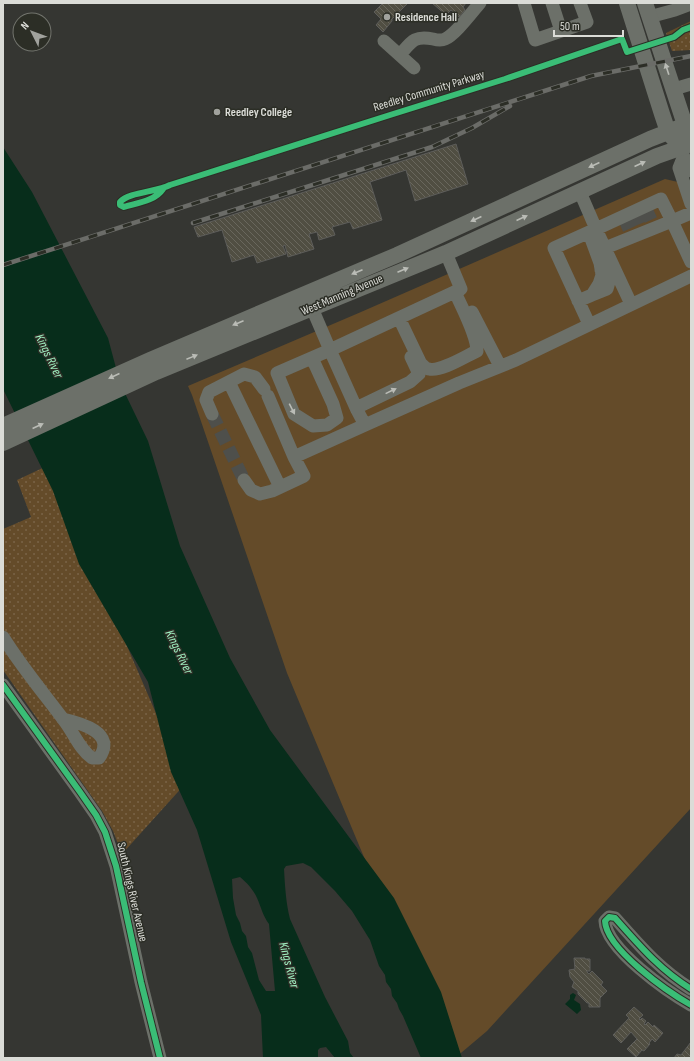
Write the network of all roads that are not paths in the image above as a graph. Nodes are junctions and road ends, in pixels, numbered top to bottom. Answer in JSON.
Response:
{"nodes":[{"id":1,"x":480,"y":3,"type":"edge"},
{"id":2,"x":524,"y":3,"type":"edge"},
{"id":3,"x":552,"y":3,"type":"edge"},
{"id":4,"x":580,"y":3,"type":"edge"},
{"id":5,"x":628,"y":3,"type":"edge"},
{"id":6,"x":691,"y":4,"type":"edge"},
{"id":7,"x":674,"y":6,"type":"edge"},
{"id":8,"x":647,"y":10,"type":"edge"},
{"id":9,"x":561,"y":31,"type":"junction"},
{"id":10,"x":384,"y":41,"type":"dead end"},
{"id":11,"x":400,"y":55,"type":"junction"},
{"id":12,"x":414,"y":68,"type":"dead end"},
{"id":13,"x":691,"y":84,"type":"edge"},
{"id":14,"x":674,"y":89,"type":"junction"},
{"id":15,"x":688,"y":124,"type":"edge"},
{"id":16,"x":668,"y":132,"type":"junction"},
{"id":17,"x":685,"y":149,"type":"edge"},
{"id":18,"x":691,"y":171,"type":"edge"},
{"id":19,"x":580,"y":192,"type":"junction"},
{"id":20,"x":691,"y":204,"type":"edge"},
{"id":21,"x":691,"y":213,"type":"edge"},
{"id":22,"x":638,"y":221,"type":"junction"},
{"id":23,"x":672,"y":221,"type":"junction"},
{"id":24,"x":593,"y":231,"type":"junction"},
{"id":25,"x":605,"y":248,"type":"junction"},
{"id":26,"x":446,"y":253,"type":"junction"},
{"id":27,"x":691,"y":262,"type":"edge"},
{"id":28,"x":691,"y":276,"type":"edge"},
{"id":29,"x":458,"y":290,"type":"junction"},
{"id":30,"x":578,"y":301,"type":"junction"},
{"id":31,"x":631,"y":304,"type":"junction"},
{"id":32,"x":312,"y":308,"type":"junction"},
{"id":33,"x":396,"y":319,"type":"junction"},
{"id":34,"x":589,"y":324,"type":"junction"},
{"id":35,"x":330,"y":350,"type":"junction"},
{"id":36,"x":312,"y":358,"type":"junction"},
{"id":37,"x":153,"y":366,"type":"junction"},
{"id":38,"x":500,"y":366,"type":"junction"},
{"id":39,"x":229,"y":382,"type":"junction"},
{"id":40,"x":356,"y":408,"type":"junction"},
{"id":41,"x":212,"y":414,"type":"tunnel mouth"},
{"id":42,"x":365,"y":425,"type":"junction"},
{"id":43,"x":3,"y":426,"type":"edge"},
{"id":44,"x":3,"y":443,"type":"edge"},
{"id":45,"x":294,"y":457,"type":"junction"},
{"id":46,"x":244,"y":480,"type":"tunnel mouth"},
{"id":47,"x":280,"y":487,"type":"junction"},
{"id":48,"x":3,"y":637,"type":"edge"},
{"id":49,"x":3,"y":685,"type":"edge"},
{"id":50,"x":63,"y":718,"type":"dead end"},
{"id":51,"x":691,"y":989,"type":"edge"},
{"id":52,"x":691,"y":1005,"type":"edge"},
{"id":53,"x":160,"y":1058,"type":"edge"}],
"edges":[{"from":1,"to":11,"type":"street"},
{"from":2,"to":9,"type":"street"},
{"from":3,"to":9,"type":"street"},
{"from":4,"to":9,"type":"street"},
{"from":5,"to":16,"type":"main road"},
{"from":6,"to":7,"type":"street"},
{"from":7,"to":8,"type":"street"},
{"from":14,"to":8,"type":"main road","one_way":true},
{"from":10,"to":11,"type":"street"},
{"from":11,"to":12,"type":"street"},
{"from":13,"to":14,"type":"street"},
{"from":14,"to":15,"type":"main road"},
{"from":15,"to":16,"type":"main road","name":"West Manning Avenue"},
{"from":15,"to":17,"type":"main road"},
{"from":16,"to":17,"type":"main road"},
{"from":16,"to":37,"type":"main road","name":"West Manning Avenue","one_way":true},
{"from":17,"to":18,"type":"street"},
{"from":19,"to":17,"type":"main road","name":"West Manning Avenue","one_way":true},
{"from":17,"to":20,"type":"street"},
{"from":19,"to":24,"type":"street"},
{"from":26,"to":19,"type":"main road","name":"West Manning Avenue","one_way":true},
{"from":21,"to":23,"type":"street"},
{"from":22,"to":23,"type":"street"},
{"from":22,"to":23,"type":"street"},
{"from":22,"to":24,"type":"street"},
{"from":22,"to":25,"type":"street"},
{"from":23,"to":27,"type":"street"},
{"from":24,"to":25,"type":"street"},
{"from":24,"to":30,"type":"street"},
{"from":24,"to":30,"type":"street"},
{"from":25,"to":31,"type":"street"},
{"from":26,"to":29,"type":"street"},
{"from":32,"to":26,"type":"main road","name":"West Manning Avenue","one_way":true},
{"from":28,"to":31,"type":"street"},
{"from":29,"to":33,"type":"street"},
{"from":29,"to":33,"type":"street"},
{"from":29,"to":38,"type":"street"},
{"from":30,"to":34,"type":"street"},
{"from":31,"to":34,"type":"street"},
{"from":32,"to":35,"type":"street"},
{"from":37,"to":32,"type":"main road","name":"West Manning Avenue","one_way":true},
{"from":33,"to":35,"type":"street"},
{"from":40,"to":33,"type":"street","one_way":true},
{"from":34,"to":38,"type":"street"},
{"from":35,"to":36,"type":"street"},
{"from":35,"to":40,"type":"street"},
{"from":36,"to":36,"type":"street","one_way":true},
{"from":37,"to":43,"type":"main road","name":"West Manning Avenue","one_way":true},
{"from":44,"to":37,"type":"main road","name":"West Manning Avenue","one_way":true},
{"from":38,"to":42,"type":"street"},
{"from":39,"to":41,"type":"street"},
{"from":39,"to":45,"type":"street"},
{"from":39,"to":47,"type":"street"},
{"from":40,"to":42,"type":"street"},
{"from":42,"to":45,"type":"street"},
{"from":45,"to":47,"type":"street"},
{"from":46,"to":47,"type":"street"},
{"from":48,"to":50,"type":"street"},
{"from":49,"to":53,"type":"street","name":"South Kings River Avenue"},
{"from":51,"to":52,"type":"street"}]}
